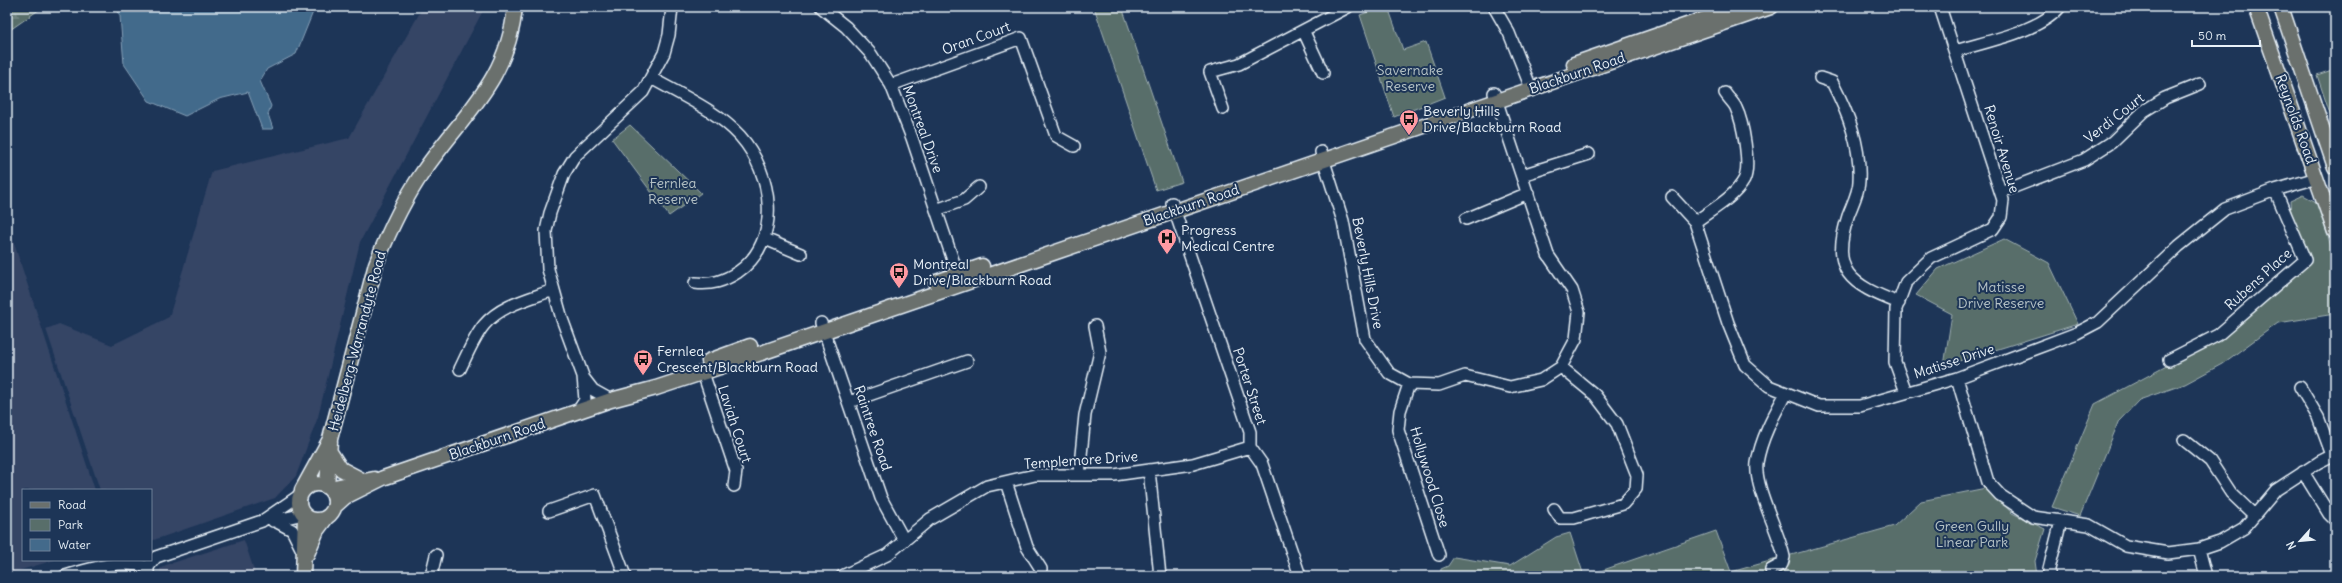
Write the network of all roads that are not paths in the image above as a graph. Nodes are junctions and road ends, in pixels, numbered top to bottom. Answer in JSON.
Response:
{"nodes":[{"id":1,"x":514,"y":7,"type":"edge"},
{"id":2,"x":672,"y":7,"type":"edge"},
{"id":3,"x":821,"y":7,"type":"edge"},
{"id":4,"x":1348,"y":7,"type":"edge"},
{"id":5,"x":1494,"y":7,"type":"edge"},
{"id":6,"x":1739,"y":7,"type":"edge"},
{"id":7,"x":1771,"y":7,"type":"edge"},
{"id":8,"x":1940,"y":7,"type":"edge"},
{"id":9,"x":2060,"y":7,"type":"edge"},
{"id":10,"x":2256,"y":7,"type":"edge"},
{"id":11,"x":2281,"y":7,"type":"edge"},
{"id":12,"x":1304,"y":32,"type":"junction"},
{"id":13,"x":1955,"y":51,"type":"junction"},
{"id":14,"x":1323,"y":73,"type":"dead end"},
{"id":15,"x":651,"y":78,"type":"junction"},
{"id":16,"x":1820,"y":78,"type":"dead end"},
{"id":17,"x":1530,"y":84,"type":"junction"},
{"id":18,"x":2200,"y":84,"type":"dead end"},
{"id":19,"x":891,"y":85,"type":"junction"},
{"id":20,"x":1724,"y":93,"type":"dead end"},
{"id":21,"x":1495,"y":97,"type":"junction"},
{"id":22,"x":1223,"y":109,"type":"dead end"},
{"id":23,"x":1074,"y":146,"type":"dead end"},
{"id":24,"x":1589,"y":154,"type":"dead end"},
{"id":25,"x":1322,"y":156,"type":"junction"},
{"id":26,"x":2335,"y":167,"type":"edge"},
{"id":27,"x":2335,"y":172,"type":"edge"},
{"id":28,"x":1522,"y":175,"type":"junction"},
{"id":29,"x":2317,"y":178,"type":"junction"},
{"id":30,"x":979,"y":187,"type":"dead end"},
{"id":31,"x":2275,"y":190,"type":"junction"},
{"id":32,"x":2001,"y":192,"type":"junction"},
{"id":33,"x":1528,"y":193,"type":"junction"},
{"id":34,"x":1672,"y":197,"type":"dead end"},
{"id":35,"x":1174,"y":206,"type":"junction"},
{"id":36,"x":936,"y":210,"type":"junction"},
{"id":37,"x":1466,"y":219,"type":"dead end"},
{"id":38,"x":1695,"y":222,"type":"junction"},
{"id":39,"x":2335,"y":232,"type":"edge"},
{"id":40,"x":765,"y":239,"type":"junction"},
{"id":41,"x":801,"y":254,"type":"dead end"},
{"id":42,"x":960,"y":279,"type":"junction"},
{"id":43,"x":695,"y":283,"type":"dead end"},
{"id":44,"x":553,"y":290,"type":"junction"},
{"id":45,"x":1898,"y":303,"type":"junction"},
{"id":46,"x":1095,"y":326,"type":"dead end"},
{"id":47,"x":822,"y":327,"type":"junction"},
{"id":48,"x":2169,"y":360,"type":"dead end"},
{"id":49,"x":967,"y":361,"type":"dead end"},
{"id":50,"x":1560,"y":367,"type":"junction"},
{"id":51,"x":460,"y":369,"type":"dead end"},
{"id":52,"x":703,"y":372,"type":"junction"},
{"id":53,"x":583,"y":376,"type":"junction"},
{"id":54,"x":1957,"y":378,"type":"junction"},
{"id":55,"x":1409,"y":384,"type":"junction"},
{"id":56,"x":2300,"y":387,"type":"dead end"},
{"id":57,"x":1906,"y":392,"type":"junction"},
{"id":58,"x":1786,"y":393,"type":"junction"},
{"id":59,"x":610,"y":400,"type":"junction"},
{"id":60,"x":849,"y":402,"type":"junction"},
{"id":61,"x":578,"y":411,"type":"junction"},
{"id":62,"x":2184,"y":440,"type":"dead end"},
{"id":63,"x":330,"y":446,"type":"junction"},
{"id":64,"x":1250,"y":447,"type":"junction"},
{"id":65,"x":2333,"y":455,"type":"edge"},
{"id":66,"x":1149,"y":470,"type":"junction"},
{"id":67,"x":2303,"y":472,"type":"junction"},
{"id":68,"x":1079,"y":475,"type":"junction"},
{"id":69,"x":383,"y":478,"type":"junction"},
{"id":70,"x":362,"y":480,"type":"junction"},
{"id":71,"x":1006,"y":482,"type":"junction"},
{"id":72,"x":734,"y":486,"type":"dead end"},
{"id":73,"x":328,"y":487,"type":"junction"},
{"id":74,"x":301,"y":493,"type":"junction"},
{"id":75,"x":1554,"y":509,"type":"dead end"},
{"id":76,"x":550,"y":511,"type":"dead end"},
{"id":77,"x":330,"y":512,"type":"junction"},
{"id":78,"x":304,"y":515,"type":"junction"},
{"id":79,"x":2254,"y":515,"type":"junction"},
{"id":80,"x":2335,"y":520,"type":"edge"},
{"id":81,"x":262,"y":521,"type":"junction"},
{"id":82,"x":275,"y":521,"type":"junction"},
{"id":83,"x":2060,"y":521,"type":"junction"},
{"id":84,"x":904,"y":540,"type":"junction"},
{"id":85,"x":2199,"y":549,"type":"junction"},
{"id":86,"x":436,"y":555,"type":"dead end"},
{"id":87,"x":1439,"y":555,"type":"dead end"},
{"id":88,"x":305,"y":560,"type":"junction"},
{"id":89,"x":1041,"y":569,"type":"dead end"},
{"id":90,"x":1771,"y":570,"type":"dead end"},
{"id":91,"x":148,"y":572,"type":"edge"},
{"id":92,"x":65,"y":576,"type":"edge"},
{"id":93,"x":303,"y":576,"type":"edge"},
{"id":94,"x":431,"y":576,"type":"edge"},
{"id":95,"x":625,"y":576,"type":"edge"},
{"id":96,"x":842,"y":576,"type":"edge"},
{"id":97,"x":1160,"y":576,"type":"edge"},
{"id":98,"x":1300,"y":576,"type":"edge"},
{"id":99,"x":2049,"y":576,"type":"edge"},
{"id":100,"x":2206,"y":576,"type":"edge"}],
"edges":[{"from":1,"to":63,"type":"main road","name":"Heidelberg-Warrandyte Road"},
{"from":2,"to":15,"type":"street"},
{"from":3,"to":19,"type":"street","name":"Montreal Drive"},
{"from":4,"to":12,"type":"street"},
{"from":5,"to":17,"type":"street"},
{"from":6,"to":17,"type":"main road","name":"Blackburn Road"},
{"from":7,"to":17,"type":"main road","name":"Blackburn Road"},
{"from":8,"to":13,"type":"street","name":"Renoir Avenue"},
{"from":9,"to":13,"type":"street"},
{"from":10,"to":29,"type":"main road","name":"Reynolds Road"},
{"from":11,"to":26,"type":"main road","name":"Reynolds Road"},
{"from":12,"to":14,"type":"street"},
{"from":12,"to":22,"type":"street"},
{"from":13,"to":32,"type":"street","name":"Renoir Avenue"},
{"from":15,"to":40,"type":"street"},
{"from":15,"to":44,"type":"street"},
{"from":16,"to":45,"type":"street"},
{"from":17,"to":21,"type":"main road","name":"Blackburn Road"},
{"from":18,"to":32,"type":"street","name":"Verdi Court"},
{"from":19,"to":23,"type":"street","name":"Oran Court"},
{"from":19,"to":36,"type":"street","name":"Montreal Drive"},
{"from":20,"to":38,"type":"street"},
{"from":21,"to":25,"type":"main road","name":"Blackburn Road"},
{"from":21,"to":28,"type":"street","name":"Beverly Hills Drive"},
{"from":24,"to":28,"type":"street"},
{"from":25,"to":35,"type":"main road","name":"Blackburn Road"},
{"from":25,"to":55,"type":"street","name":"Beverly Hills Drive"},
{"from":27,"to":29,"type":"main road"},
{"from":28,"to":33,"type":"street","name":"Beverly Hills Drive"},
{"from":29,"to":31,"type":"street","name":"Matisse Drive"},
{"from":29,"to":39,"type":"main road","name":"Reynolds Road"},
{"from":30,"to":36,"type":"street"},
{"from":31,"to":48,"type":"street","name":"Rubens Place"},
{"from":31,"to":54,"type":"street","name":"Matisse Drive"},
{"from":32,"to":45,"type":"street","name":"Renoir Avenue"},
{"from":33,"to":37,"type":"street"},
{"from":33,"to":50,"type":"street","name":"Beverly Hills Drive"},
{"from":34,"to":38,"type":"street","name":"Matisse Drive"},
{"from":35,"to":42,"type":"main road","name":"Blackburn Road"},
{"from":35,"to":64,"type":"street","name":"Porter Street"},
{"from":36,"to":42,"type":"street","name":"Montreal Drive"},
{"from":38,"to":58,"type":"street","name":"Matisse Drive"},
{"from":40,"to":41,"type":"street"},
{"from":40,"to":43,"type":"street"},
{"from":42,"to":47,"type":"main road","name":"Blackburn Road"},
{"from":44,"to":51,"type":"street"},
{"from":44,"to":53,"type":"street"},
{"from":45,"to":57,"type":"street","name":"Renoir Avenue"},
{"from":46,"to":68,"type":"street"},
{"from":47,"to":52,"type":"main road","name":"Blackburn Road"},
{"from":47,"to":59,"type":"main road","name":"Blackburn Road"},
{"from":47,"to":60,"type":"street","name":"Raintree Road"},
{"from":49,"to":60,"type":"street"},
{"from":50,"to":55,"type":"street","name":"Beverly Hills Drive"},
{"from":50,"to":75,"type":"street"},
{"from":52,"to":59,"type":"main road","name":"Blackburn Road"},
{"from":52,"to":72,"type":"street","name":"Laviah Court"},
{"from":53,"to":59,"type":"street"},
{"from":53,"to":61,"type":"street"},
{"from":54,"to":57,"type":"street","name":"Matisse Drive"},
{"from":54,"to":83,"type":"street"},
{"from":55,"to":87,"type":"street","name":"Hollywood Close"},
{"from":56,"to":65,"type":"street"},
{"from":57,"to":58,"type":"street","name":"Matisse Drive"},
{"from":58,"to":90,"type":"street"},
{"from":59,"to":61,"type":"main road","name":"Blackburn Road"},
{"from":60,"to":84,"type":"street","name":"Raintree Road"},
{"from":61,"to":69,"type":"main road","name":"Blackburn Road"},
{"from":62,"to":79,"type":"street"},
{"from":63,"to":70,"type":"main road"},
{"from":63,"to":73,"type":"main road","name":"Heidelberg-Warrandyte Road"},
{"from":63,"to":74,"type":"main road","name":"Heidelberg-Warrandyte Road"},
{"from":64,"to":66,"type":"street","name":"Templemore Drive"},
{"from":64,"to":98,"type":"street","name":"Porter Street"},
{"from":65,"to":67,"type":"street"},
{"from":66,"to":68,"type":"street","name":"Templemore Drive"},
{"from":66,"to":97,"type":"street"},
{"from":67,"to":79,"type":"street"},
{"from":67,"to":80,"type":"street"},
{"from":68,"to":71,"type":"street","name":"Templemore Drive"},
{"from":69,"to":70,"type":"main road","name":"Blackburn Road"},
{"from":69,"to":77,"type":"main road","name":"Blackburn Road"},
{"from":70,"to":73,"type":"main road","name":"Blackburn Road"},
{"from":71,"to":84,"type":"street","name":"Templemore Drive"},
{"from":71,"to":89,"type":"street"},
{"from":73,"to":74,"type":"main road"},
{"from":73,"to":77,"type":"main road"},
{"from":74,"to":78,"type":"main road"},
{"from":74,"to":81,"type":"street"},
{"from":76,"to":95,"type":"street"},
{"from":77,"to":78,"type":"main road"},
{"from":77,"to":88,"type":"main road"},
{"from":78,"to":82,"type":"street"},
{"from":78,"to":88,"type":"main road"},
{"from":79,"to":85,"type":"street"},
{"from":81,"to":82,"type":"street"},
{"from":81,"to":91,"type":"street"},
{"from":82,"to":88,"type":"street"},
{"from":83,"to":85,"type":"street"},
{"from":83,"to":99,"type":"street"},
{"from":84,"to":96,"type":"street","name":"Templemore Drive"},
{"from":85,"to":100,"type":"street"},
{"from":86,"to":94,"type":"street"},
{"from":88,"to":93,"type":"main road"},
{"from":91,"to":92,"type":"street"}]}
